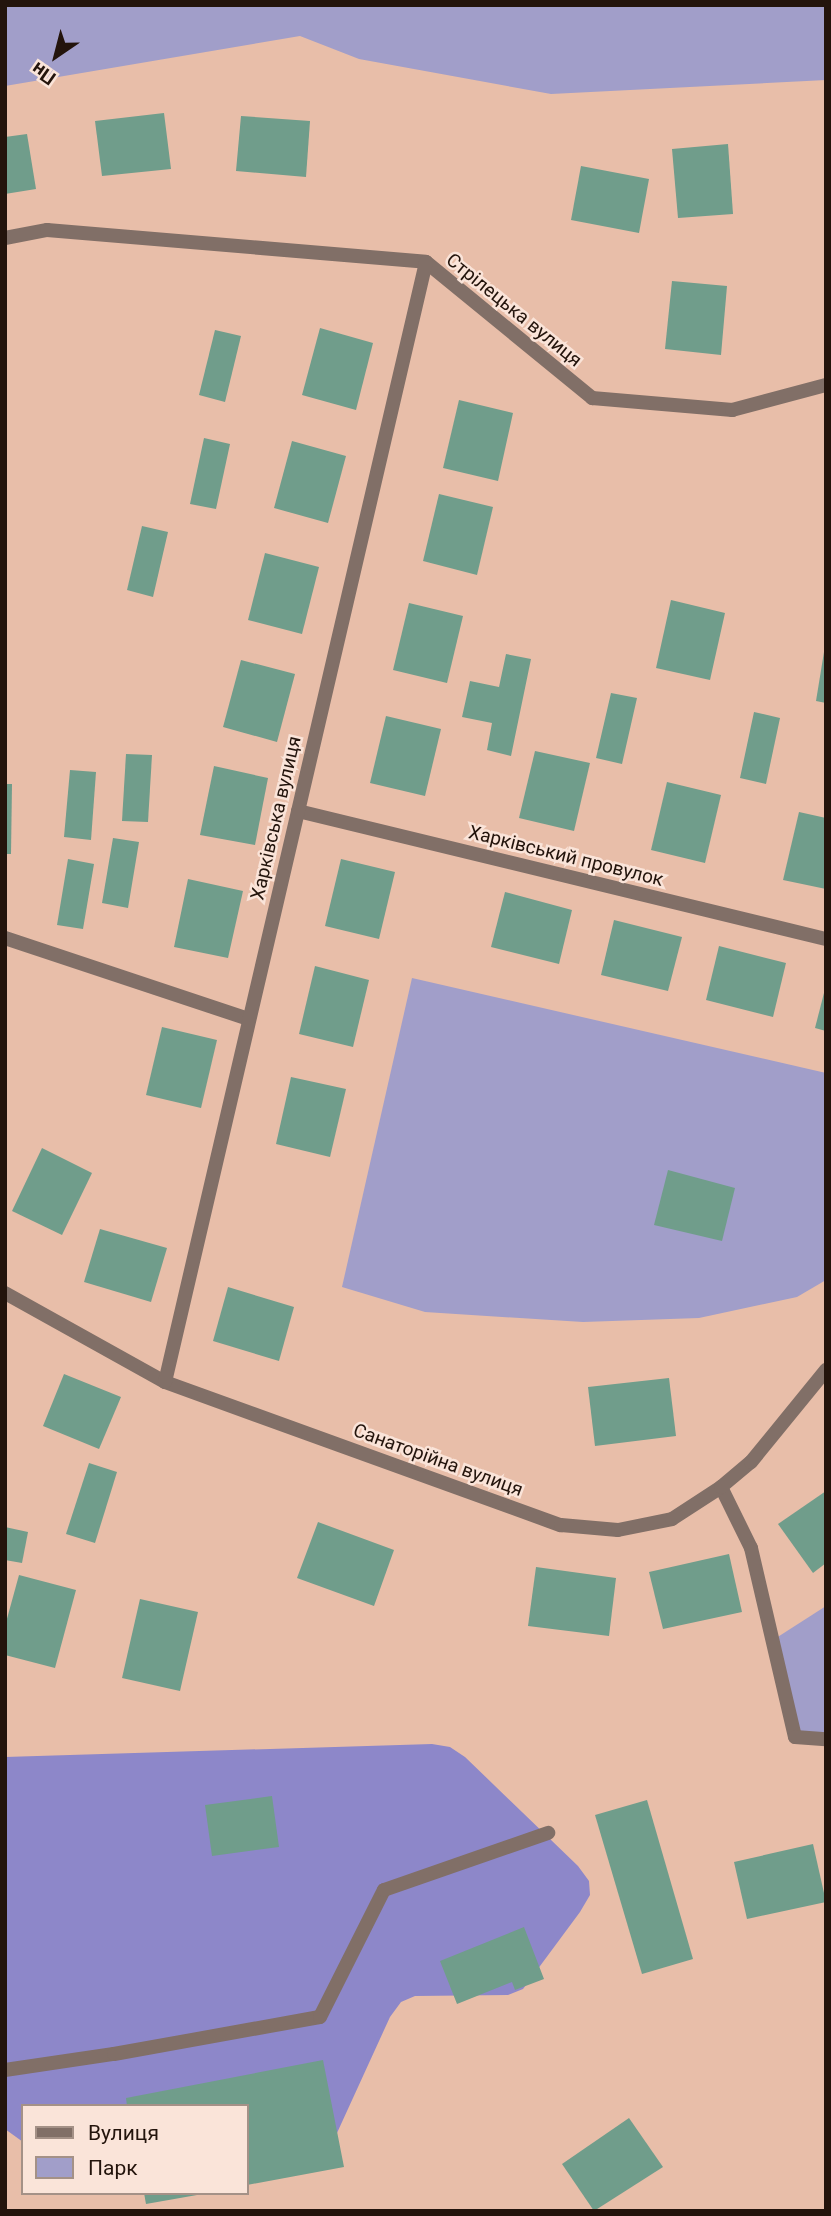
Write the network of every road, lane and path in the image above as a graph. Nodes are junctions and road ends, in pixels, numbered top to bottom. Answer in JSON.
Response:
{"nodes":[{"id":1,"x":5,"y":238,"type":"edge"},
{"id":2,"x":426,"y":262,"type":"junction"},
{"id":3,"x":826,"y":385,"type":"edge"},
{"id":4,"x":298,"y":811,"type":"junction"},
{"id":5,"x":5,"y":938,"type":"edge"},
{"id":6,"x":826,"y":939,"type":"edge"},
{"id":7,"x":249,"y":1019,"type":"junction"},
{"id":8,"x":5,"y":1293,"type":"edge"},
{"id":9,"x":826,"y":1370,"type":"edge"},
{"id":10,"x":165,"y":1382,"type":"junction"},
{"id":11,"x":721,"y":1487,"type":"junction"},
{"id":12,"x":826,"y":1739,"type":"edge"},
{"id":13,"x":548,"y":1833,"type":"dead end"},
{"id":14,"x":5,"y":2070,"type":"edge"}],
"edges":[{"from":1,"to":2,"type":"street","name":"Стрілецька вулиця"},
{"from":2,"to":3,"type":"street","name":"Стрілецька вулиця"},
{"from":2,"to":4,"type":"street","name":"Харківська вулиця"},
{"from":4,"to":6,"type":"street","name":"Харківський провулок"},
{"from":4,"to":7,"type":"street","name":"Харківська вулиця"},
{"from":5,"to":7,"type":"street"},
{"from":7,"to":10,"type":"street","name":"Харківська вулиця"},
{"from":8,"to":10,"type":"street","name":"Санаторійна вулиця"},
{"from":9,"to":11,"type":"street","name":"Санаторійна вулиця"},
{"from":10,"to":11,"type":"street","name":"Санаторійна вулиця"},
{"from":11,"to":12,"type":"street"},
{"from":13,"to":14,"type":"street"}]}
